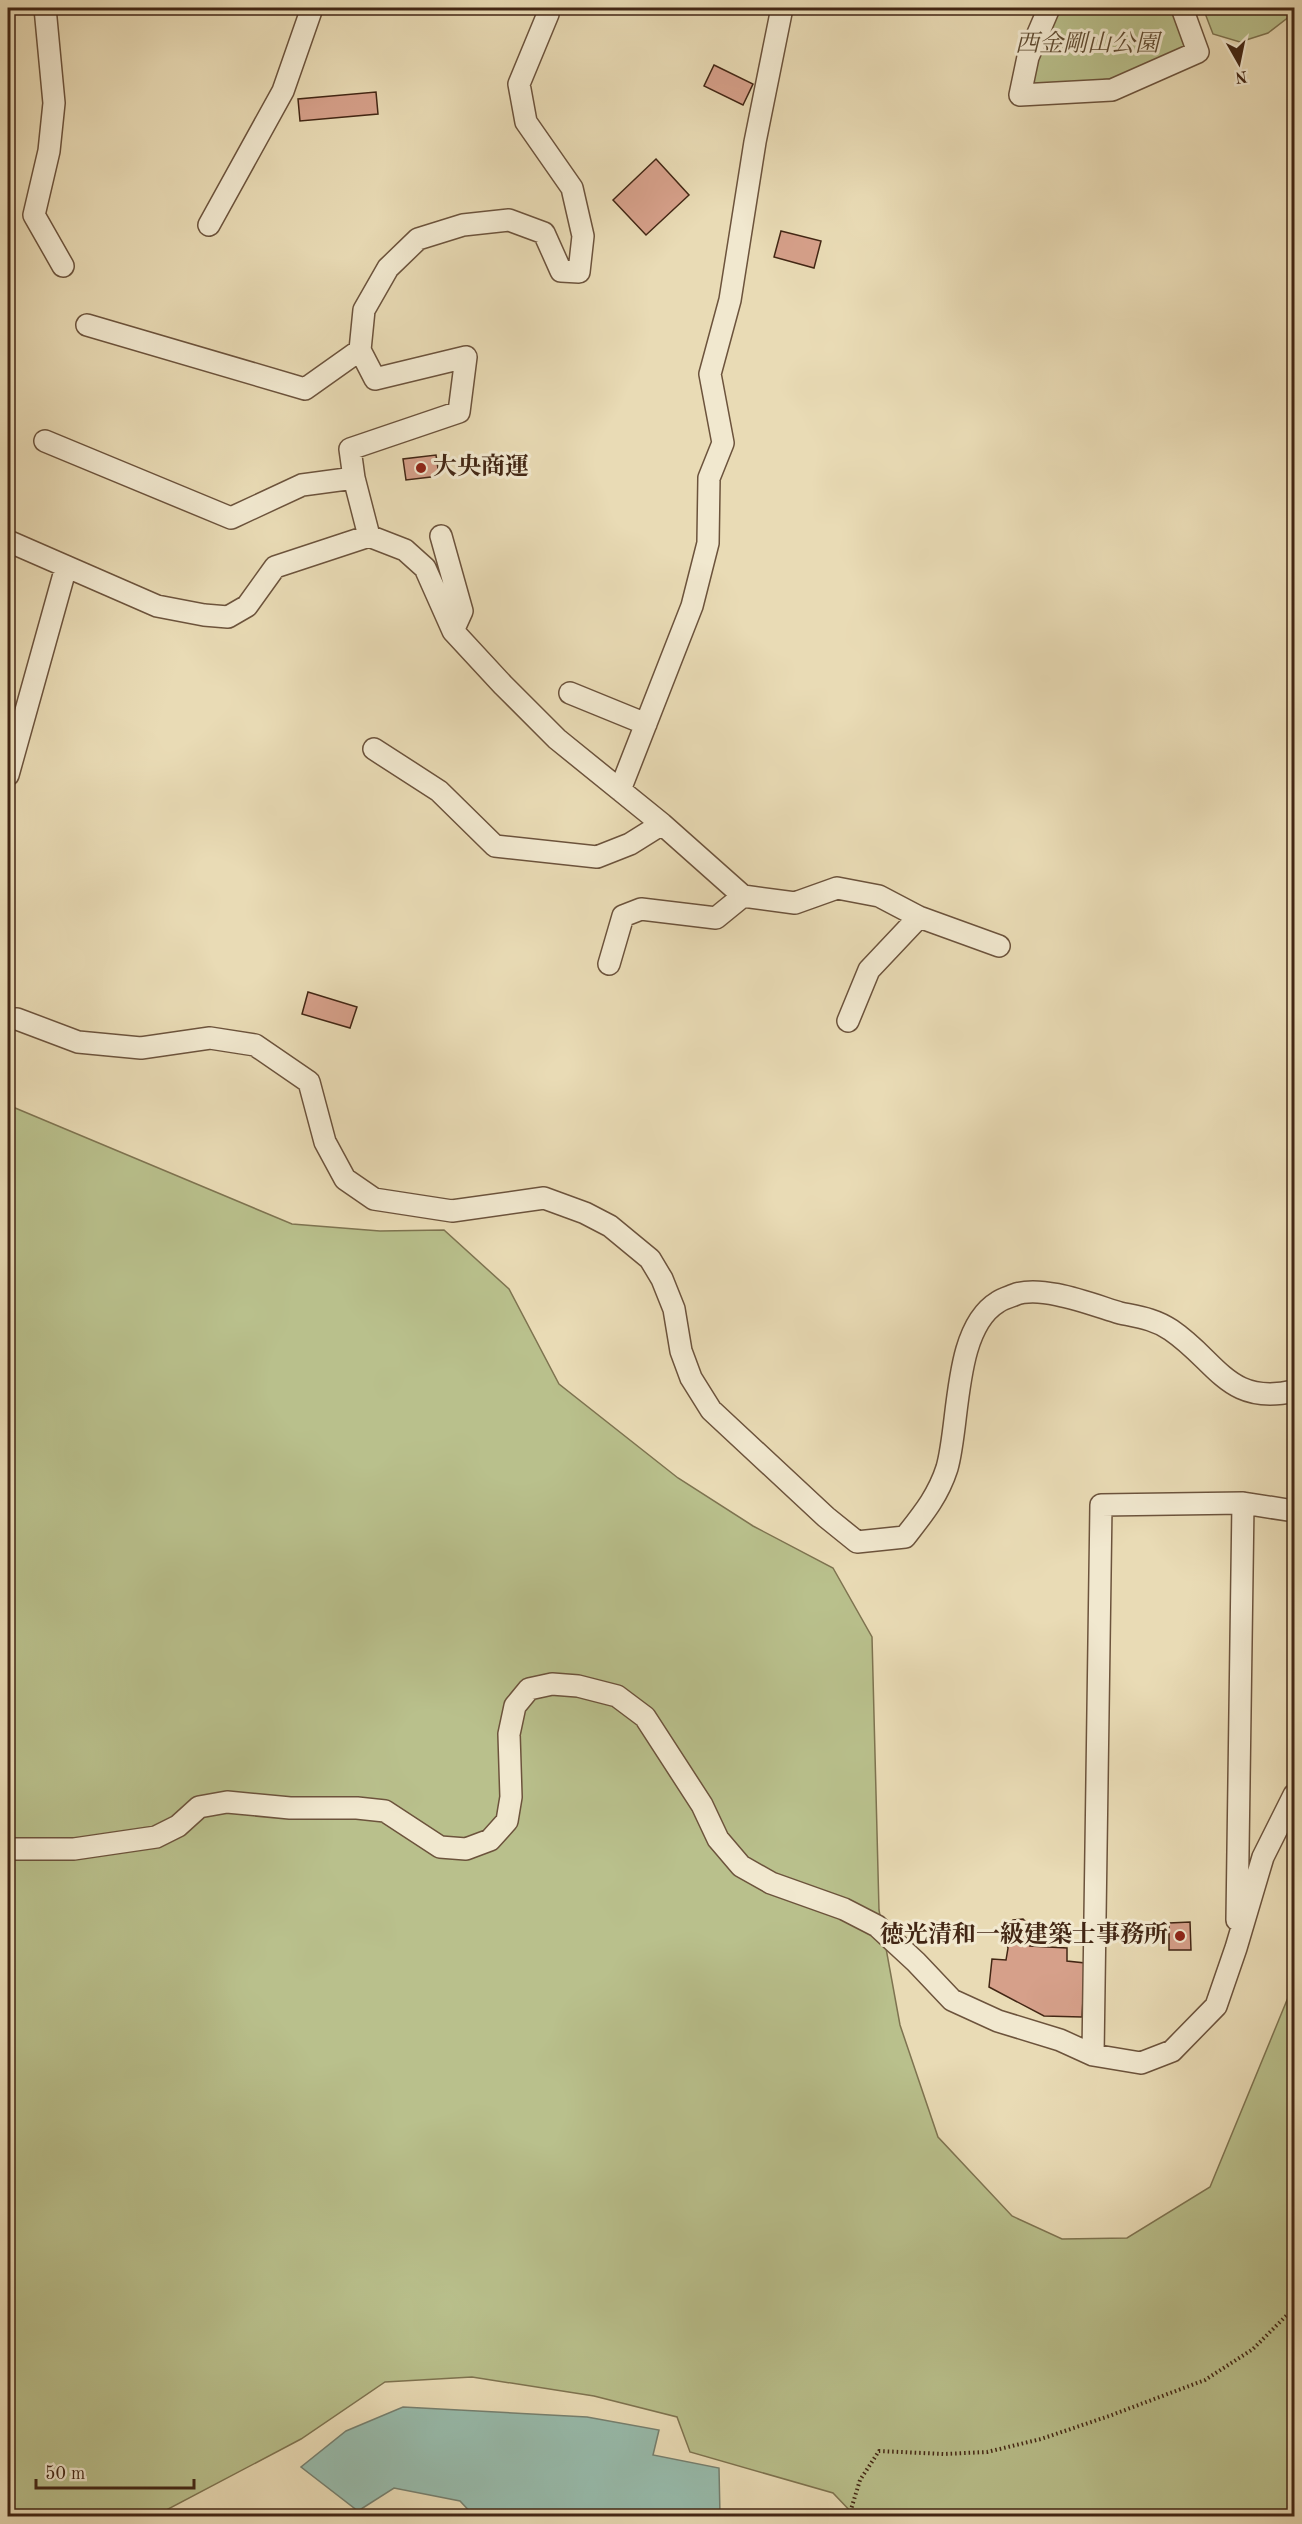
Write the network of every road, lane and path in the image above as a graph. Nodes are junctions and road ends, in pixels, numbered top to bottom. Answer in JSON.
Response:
{"nodes":[{"id":1,"x":45,"y":8,"type":"edge"},
{"id":2,"x":312,"y":8,"type":"edge"},
{"id":3,"x":549,"y":8,"type":"edge"},
{"id":4,"x":782,"y":8,"type":"edge"},
{"id":5,"x":1049,"y":8,"type":"edge"},
{"id":6,"x":1182,"y":8,"type":"edge"},
{"id":7,"x":209,"y":225,"type":"dead end"},
{"id":8,"x":63,"y":266,"type":"dead end"},
{"id":9,"x":87,"y":325,"type":"dead end"},
{"id":10,"x":360,"y":350,"type":"junction"},
{"id":11,"x":45,"y":441,"type":"dead end"},
{"id":12,"x":354,"y":478,"type":"junction"},
{"id":13,"x":369,"y":536,"type":"junction"},
{"id":14,"x":441,"y":536,"type":"dead end"},
{"id":15,"x":8,"y":542,"type":"edge"},
{"id":16,"x":66,"y":567,"type":"junction"},
{"id":17,"x":453,"y":631,"type":"junction"},
{"id":18,"x":570,"y":693,"type":"dead end"},
{"id":19,"x":646,"y":724,"type":"junction"},
{"id":20,"x":374,"y":749,"type":"dead end"},
{"id":21,"x":8,"y":775,"type":"edge"},
{"id":22,"x":620,"y":790,"type":"junction"},
{"id":23,"x":662,"y":824,"type":"junction"},
{"id":24,"x":743,"y":896,"type":"junction"},
{"id":25,"x":919,"y":917,"type":"junction"},
{"id":26,"x":999,"y":946,"type":"dead end"},
{"id":27,"x":609,"y":964,"type":"dead end"},
{"id":28,"x":8,"y":1019,"type":"edge"},
{"id":29,"x":848,"y":1022,"type":"dead end"},
{"id":30,"x":1294,"y":1390,"type":"edge"},
{"id":31,"x":1243,"y":1503,"type":"junction"},
{"id":32,"x":1294,"y":1511,"type":"edge"},
{"id":33,"x":1294,"y":1795,"type":"edge"},
{"id":34,"x":8,"y":1849,"type":"edge"},
{"id":35,"x":1236,"y":1948,"type":"junction"},
{"id":36,"x":1093,"y":2055,"type":"junction"},
{"id":37,"x":1294,"y":2308,"type":"edge"},
{"id":38,"x":849,"y":2517,"type":"edge"}],
"edges":[{"from":1,"to":8,"type":"street"},
{"from":2,"to":7,"type":"street"},
{"from":3,"to":10,"type":"street"},
{"from":4,"to":19,"type":"street"},
{"from":5,"to":6,"type":"street"},
{"from":9,"to":10,"type":"street"},
{"from":10,"to":12,"type":"street"},
{"from":11,"to":12,"type":"street"},
{"from":12,"to":13,"type":"street"},
{"from":13,"to":16,"type":"street"},
{"from":13,"to":17,"type":"street"},
{"from":14,"to":17,"type":"street"},
{"from":15,"to":16,"type":"street"},
{"from":16,"to":21,"type":"street"},
{"from":17,"to":22,"type":"street"},
{"from":18,"to":19,"type":"street"},
{"from":19,"to":22,"type":"street"},
{"from":20,"to":23,"type":"street"},
{"from":22,"to":23,"type":"street"},
{"from":23,"to":24,"type":"street"},
{"from":24,"to":25,"type":"street"},
{"from":24,"to":27,"type":"street"},
{"from":25,"to":26,"type":"street"},
{"from":25,"to":29,"type":"street"},
{"from":28,"to":30,"type":"street"},
{"from":31,"to":32,"type":"street"},
{"from":31,"to":35,"type":"street"},
{"from":31,"to":36,"type":"street"},
{"from":33,"to":35,"type":"street"},
{"from":34,"to":36,"type":"street"},
{"from":35,"to":36,"type":"street"},
{"from":37,"to":38,"type":"path"}]}
